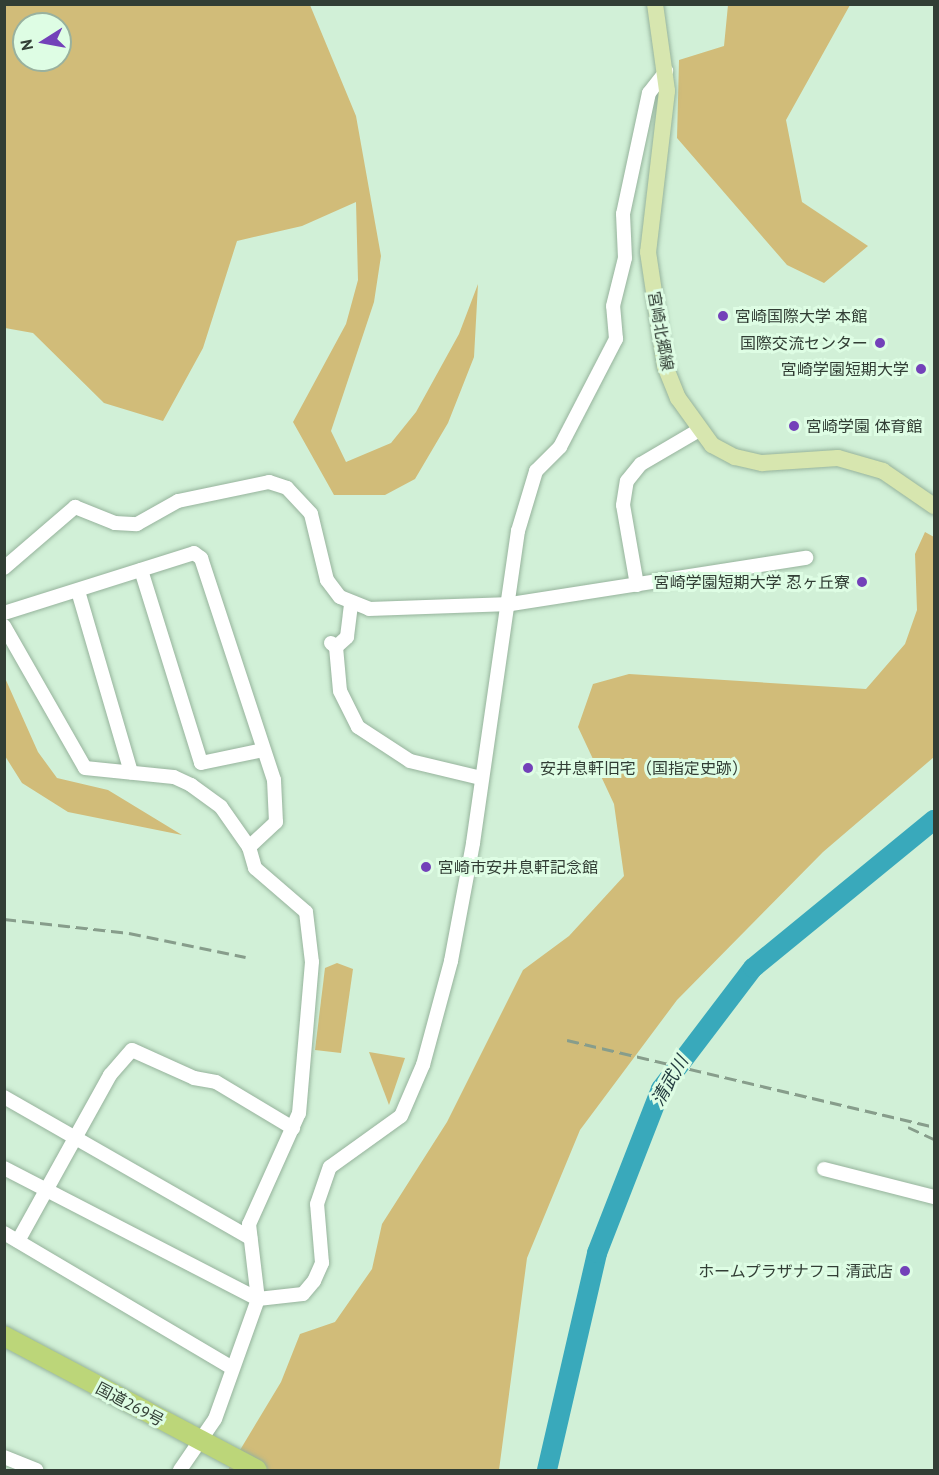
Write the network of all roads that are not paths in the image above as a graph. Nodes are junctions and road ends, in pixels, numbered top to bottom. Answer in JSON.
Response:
{"nodes":[{"id":1,"x":655,"y":4,"type":"edge"},
{"id":2,"x":666,"y":71,"type":"junction"},
{"id":3,"x":699,"y":430,"type":"junction"},
{"id":4,"x":934,"y":506,"type":"edge"},
{"id":5,"x":806,"y":558,"type":"dead end"},
{"id":6,"x":4,"y":568,"type":"edge"},
{"id":7,"x":141,"y":570,"type":"junction"},
{"id":8,"x":637,"y":585,"type":"junction"},
{"id":9,"x":78,"y":591,"type":"junction"},
{"id":10,"x":351,"y":604,"type":"junction"},
{"id":11,"x":511,"y":604,"type":"junction"},
{"id":12,"x":4,"y":613,"type":"edge"},
{"id":13,"x":4,"y":626,"type":"edge"},
{"id":14,"x":263,"y":750,"type":"junction"},
{"id":15,"x":131,"y":772,"type":"junction"},
{"id":16,"x":481,"y":778,"type":"junction"},
{"id":17,"x":249,"y":847,"type":"junction"},
{"id":18,"x":4,"y":1097,"type":"edge"},
{"id":19,"x":293,"y":1128,"type":"junction"},
{"id":20,"x":75,"y":1137,"type":"junction"},
{"id":21,"x":4,"y":1168,"type":"edge"},
{"id":22,"x":824,"y":1169,"type":"dead end"},
{"id":23,"x":45,"y":1192,"type":"junction"},
{"id":24,"x":934,"y":1197,"type":"edge"},
{"id":25,"x":4,"y":1233,"type":"edge"},
{"id":26,"x":250,"y":1238,"type":"junction"},
{"id":27,"x":18,"y":1241,"type":"junction"},
{"id":28,"x":258,"y":1299,"type":"junction"},
{"id":29,"x":4,"y":1336,"type":"edge"},
{"id":30,"x":232,"y":1368,"type":"junction"},
{"id":31,"x":198,"y":1440,"type":"junction"},
{"id":32,"x":4,"y":1457,"type":"edge"},
{"id":33,"x":38,"y":1470,"type":"edge"},
{"id":34,"x":180,"y":1470,"type":"edge"},
{"id":35,"x":257,"y":1470,"type":"edge"}],
"edges":[{"from":1,"to":2,"type":"main road","name":"宮崎北郷線"},
{"from":2,"to":3,"type":"main road","name":"宮崎北郷線"},
{"from":2,"to":11,"type":"street"},
{"from":3,"to":4,"type":"main road","name":"宮崎北郷線"},
{"from":3,"to":8,"type":"street"},
{"from":5,"to":8,"type":"street"},
{"from":6,"to":10,"type":"street"},
{"from":7,"to":9,"type":"street"},
{"from":7,"to":14,"type":"street"},
{"from":7,"to":14,"type":"street"},
{"from":8,"to":11,"type":"street"},
{"from":9,"to":12,"type":"street"},
{"from":9,"to":15,"type":"street"},
{"from":10,"to":11,"type":"street"},
{"from":10,"to":16,"type":"street"},
{"from":11,"to":16,"type":"street"},
{"from":13,"to":15,"type":"street"},
{"from":14,"to":17,"type":"street"},
{"from":15,"to":17,"type":"street"},
{"from":16,"to":28,"type":"street"},
{"from":17,"to":19,"type":"street"},
{"from":18,"to":20,"type":"street"},
{"from":19,"to":20,"type":"street"},
{"from":19,"to":26,"type":"street"},
{"from":20,"to":23,"type":"street"},
{"from":20,"to":26,"type":"street"},
{"from":21,"to":23,"type":"street"},
{"from":22,"to":24,"type":"street"},
{"from":23,"to":27,"type":"street"},
{"from":23,"to":28,"type":"street"},
{"from":25,"to":27,"type":"street"},
{"from":26,"to":28,"type":"street"},
{"from":27,"to":30,"type":"street"},
{"from":28,"to":30,"type":"street"},
{"from":29,"to":31,"type":"highway","name":"国道269号"},
{"from":30,"to":31,"type":"street"},
{"from":31,"to":34,"type":"street"},
{"from":31,"to":35,"type":"highway","name":"国道269号"},
{"from":32,"to":33,"type":"street"}]}
